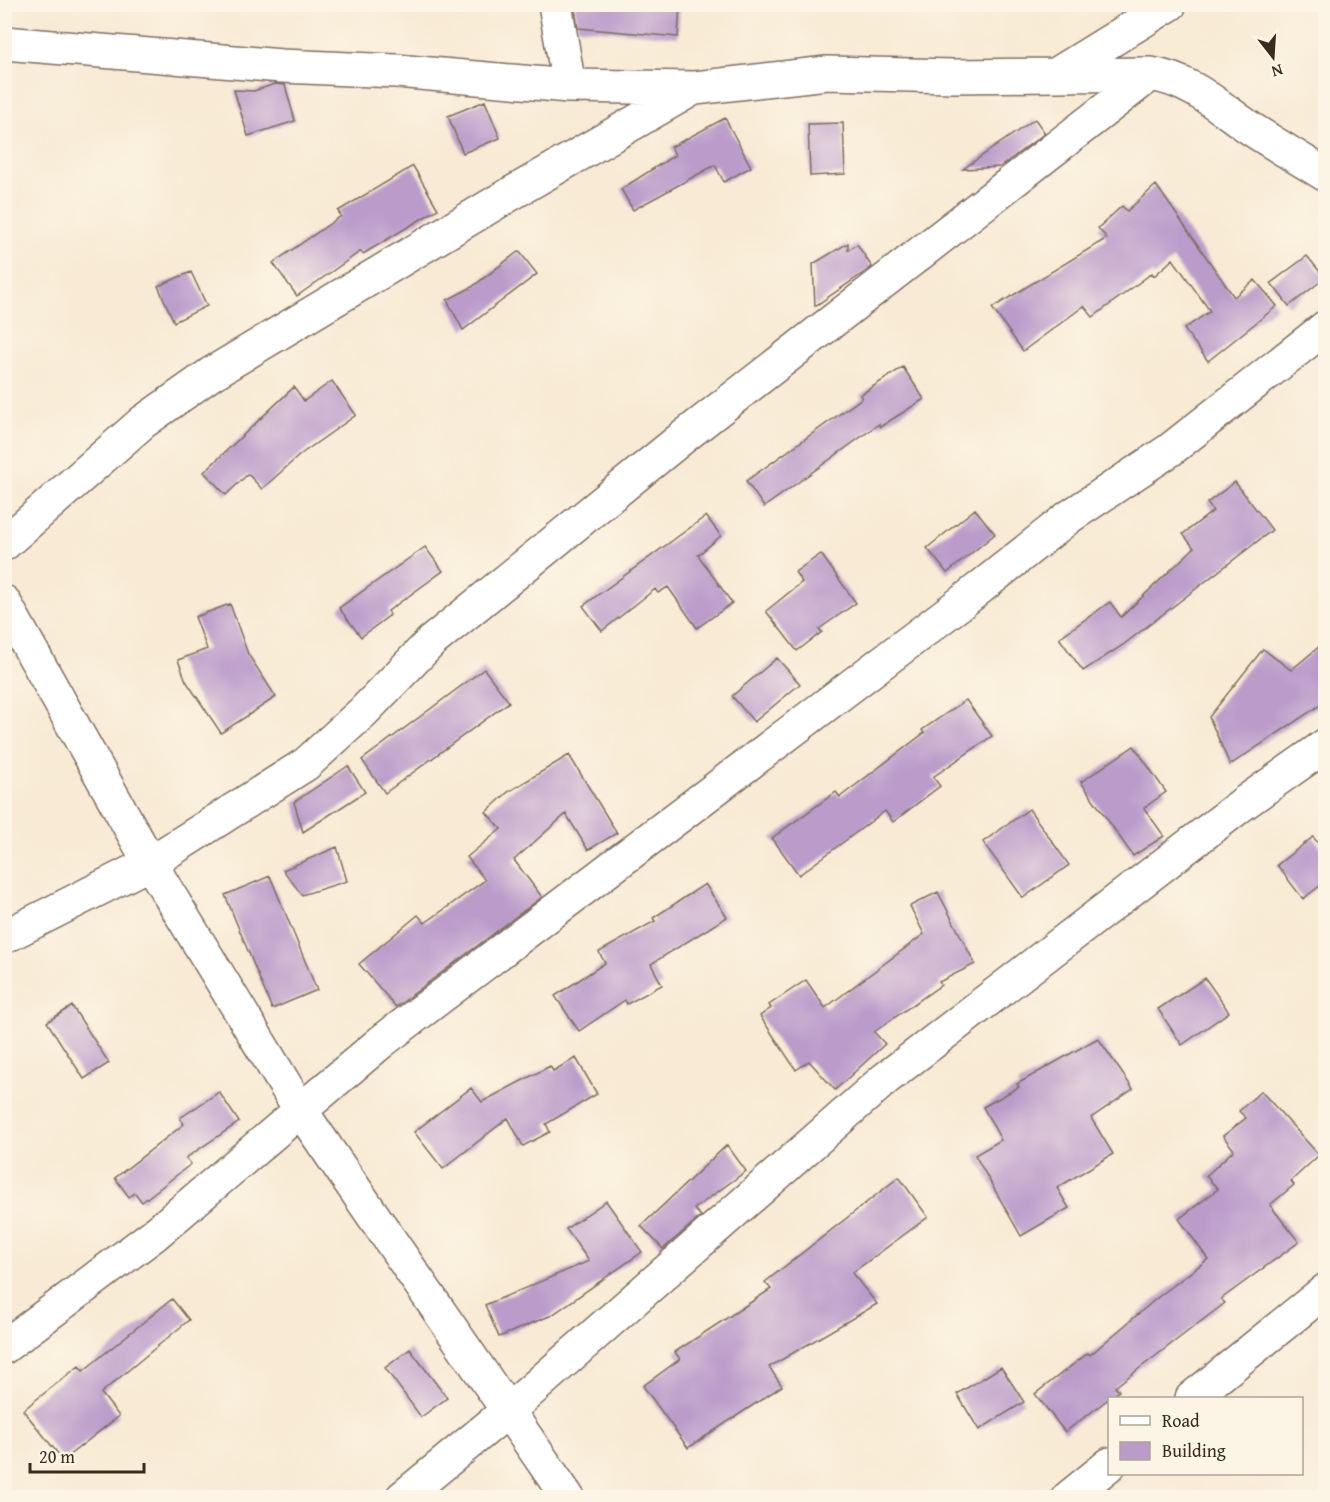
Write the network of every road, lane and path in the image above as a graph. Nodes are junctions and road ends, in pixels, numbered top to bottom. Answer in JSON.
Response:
{"nodes":[{"id":1,"x":555,"y":4,"type":"edge"},
{"id":2,"x":1170,"y":4,"type":"edge"},
{"id":3,"x":4,"y":43,"type":"edge"},
{"id":4,"x":1057,"y":74,"type":"junction"},
{"id":5,"x":1151,"y":74,"type":"junction"},
{"id":6,"x":569,"y":86,"type":"junction"},
{"id":7,"x":695,"y":88,"type":"junction"},
{"id":8,"x":1326,"y":175,"type":"edge"},
{"id":9,"x":1326,"y":327,"type":"edge"},
{"id":10,"x":4,"y":544,"type":"edge"},
{"id":11,"x":4,"y":602,"type":"edge"},
{"id":12,"x":1326,"y":745,"type":"edge"},
{"id":13,"x":150,"y":863,"type":"junction"},
{"id":14,"x":4,"y":937,"type":"edge"},
{"id":15,"x":301,"y":1111,"type":"junction"},
{"id":16,"x":1326,"y":1290,"type":"edge"},
{"id":17,"x":4,"y":1347,"type":"edge"},
{"id":18,"x":1193,"y":1397,"type":"edge"},
{"id":19,"x":510,"y":1410,"type":"junction"},
{"id":20,"x":1108,"y":1466,"type":"edge"},
{"id":21,"x":402,"y":1497,"type":"edge"},
{"id":22,"x":568,"y":1497,"type":"edge"},
{"id":23,"x":1068,"y":1497,"type":"edge"}],
"edges":[{"from":1,"to":6,"type":"street"},
{"from":2,"to":4,"type":"street"},
{"from":3,"to":6,"type":"street"},
{"from":4,"to":5,"type":"street"},
{"from":4,"to":7,"type":"street"},
{"from":5,"to":8,"type":"street"},
{"from":5,"to":13,"type":"street"},
{"from":6,"to":7,"type":"street"},
{"from":7,"to":10,"type":"street"},
{"from":9,"to":15,"type":"street"},
{"from":11,"to":13,"type":"street"},
{"from":12,"to":19,"type":"street"},
{"from":13,"to":14,"type":"street"},
{"from":13,"to":15,"type":"street"},
{"from":15,"to":17,"type":"street"},
{"from":15,"to":19,"type":"street"},
{"from":16,"to":18,"type":"street"},
{"from":19,"to":21,"type":"street"},
{"from":19,"to":22,"type":"street"},
{"from":20,"to":23,"type":"street"}]}
